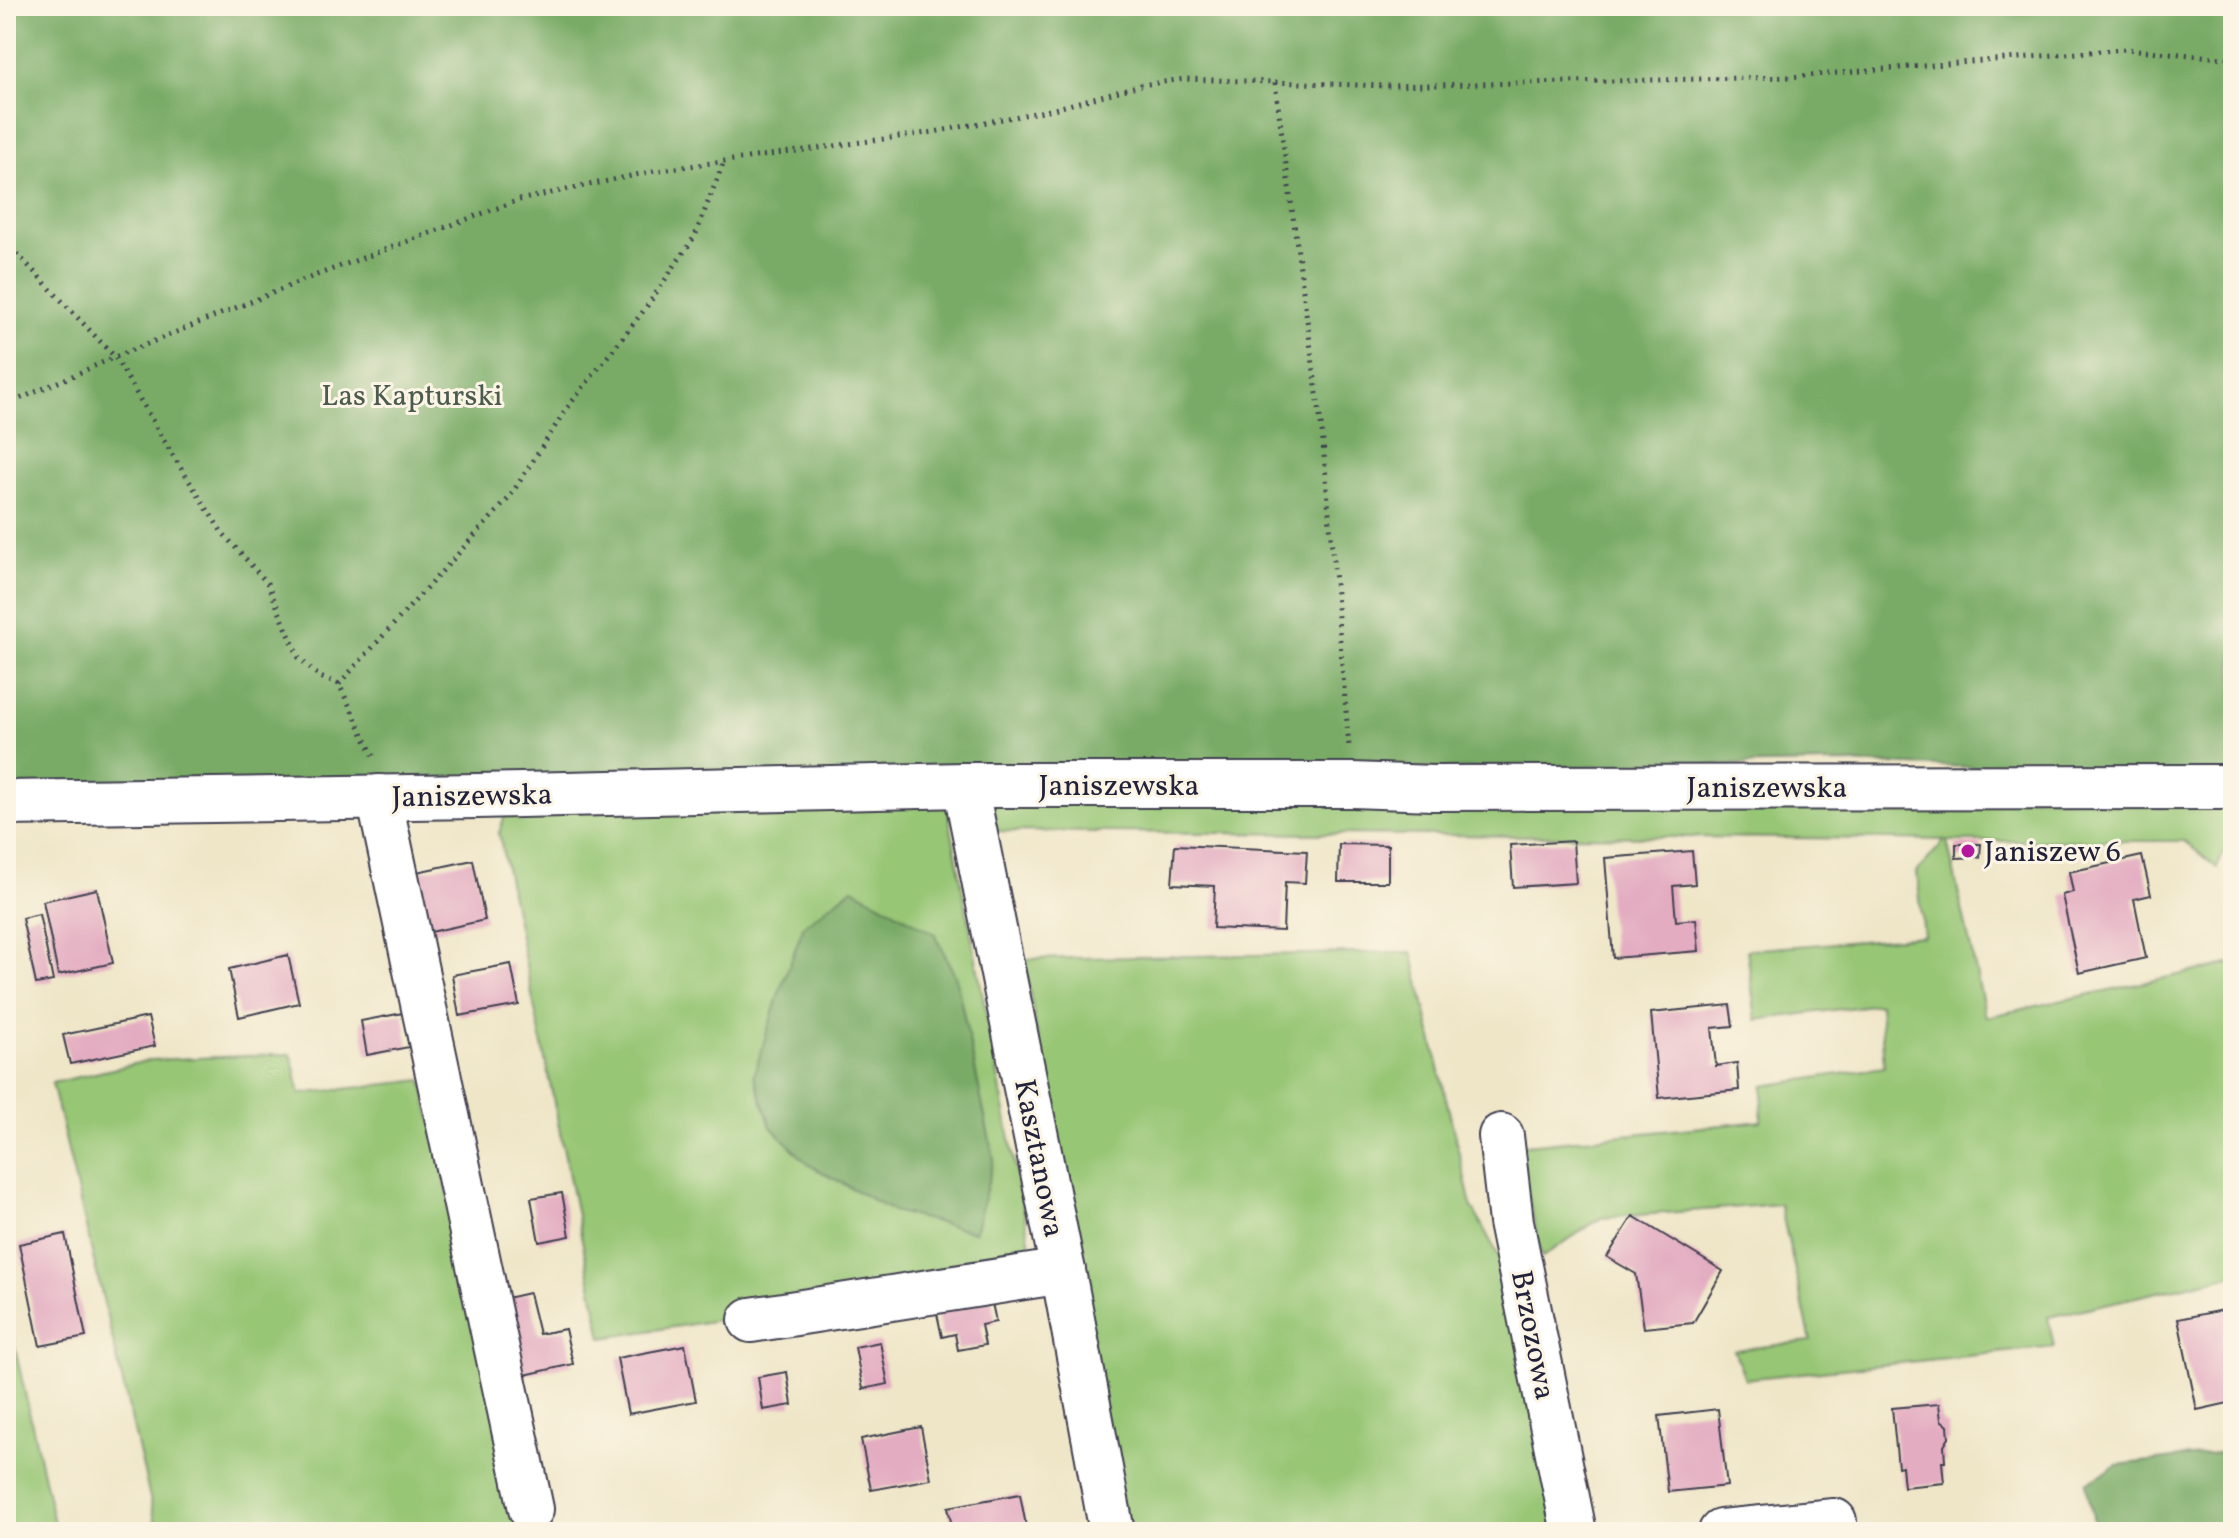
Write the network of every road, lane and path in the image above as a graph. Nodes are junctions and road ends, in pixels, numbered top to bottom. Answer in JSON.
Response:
{"nodes":[{"id":1,"x":2233,"y":59,"type":"edge"},
{"id":2,"x":1275,"y":83,"type":"junction"},
{"id":3,"x":724,"y":161,"type":"junction"},
{"id":4,"x":6,"y":242,"type":"edge"},
{"id":5,"x":115,"y":357,"type":"junction"},
{"id":6,"x":6,"y":405,"type":"edge"},
{"id":7,"x":339,"y":684,"type":"junction"},
{"id":8,"x":965,"y":785,"type":"junction"},
{"id":9,"x":1352,"y":785,"type":"junction"},
{"id":10,"x":2233,"y":787,"type":"edge"},
{"id":11,"x":386,"y":797,"type":"junction"},
{"id":12,"x":6,"y":803,"type":"edge"},
{"id":13,"x":1501,"y":1136,"type":"dead end"},
{"id":14,"x":1063,"y":1271,"type":"junction"},
{"id":15,"x":751,"y":1320,"type":"dead end"},
{"id":16,"x":531,"y":1509,"type":"dead end"},
{"id":17,"x":1834,"y":1521,"type":"dead end"},
{"id":18,"x":1112,"y":1532,"type":"edge"},
{"id":19,"x":1574,"y":1532,"type":"edge"},
{"id":20,"x":1721,"y":1532,"type":"edge"}],
"edges":[{"from":1,"to":2,"type":"path"},
{"from":2,"to":3,"type":"path"},
{"from":2,"to":9,"type":"path"},
{"from":3,"to":5,"type":"path"},
{"from":3,"to":7,"type":"path"},
{"from":4,"to":5,"type":"path"},
{"from":5,"to":6,"type":"path"},
{"from":5,"to":7,"type":"path"},
{"from":7,"to":11,"type":"path"},
{"from":8,"to":9,"type":"street","name":"Janiszewska"},
{"from":8,"to":11,"type":"street","name":"Janiszewska"},
{"from":8,"to":14,"type":"street","name":"Kasztanowa"},
{"from":9,"to":10,"type":"street","name":"Janiszewska"},
{"from":11,"to":12,"type":"street","name":"Janiszewska"},
{"from":11,"to":16,"type":"street"},
{"from":13,"to":19,"type":"street","name":"Brzozowa"},
{"from":14,"to":15,"type":"street"},
{"from":14,"to":18,"type":"street","name":"Kasztanowa"},
{"from":17,"to":20,"type":"street"}]}
